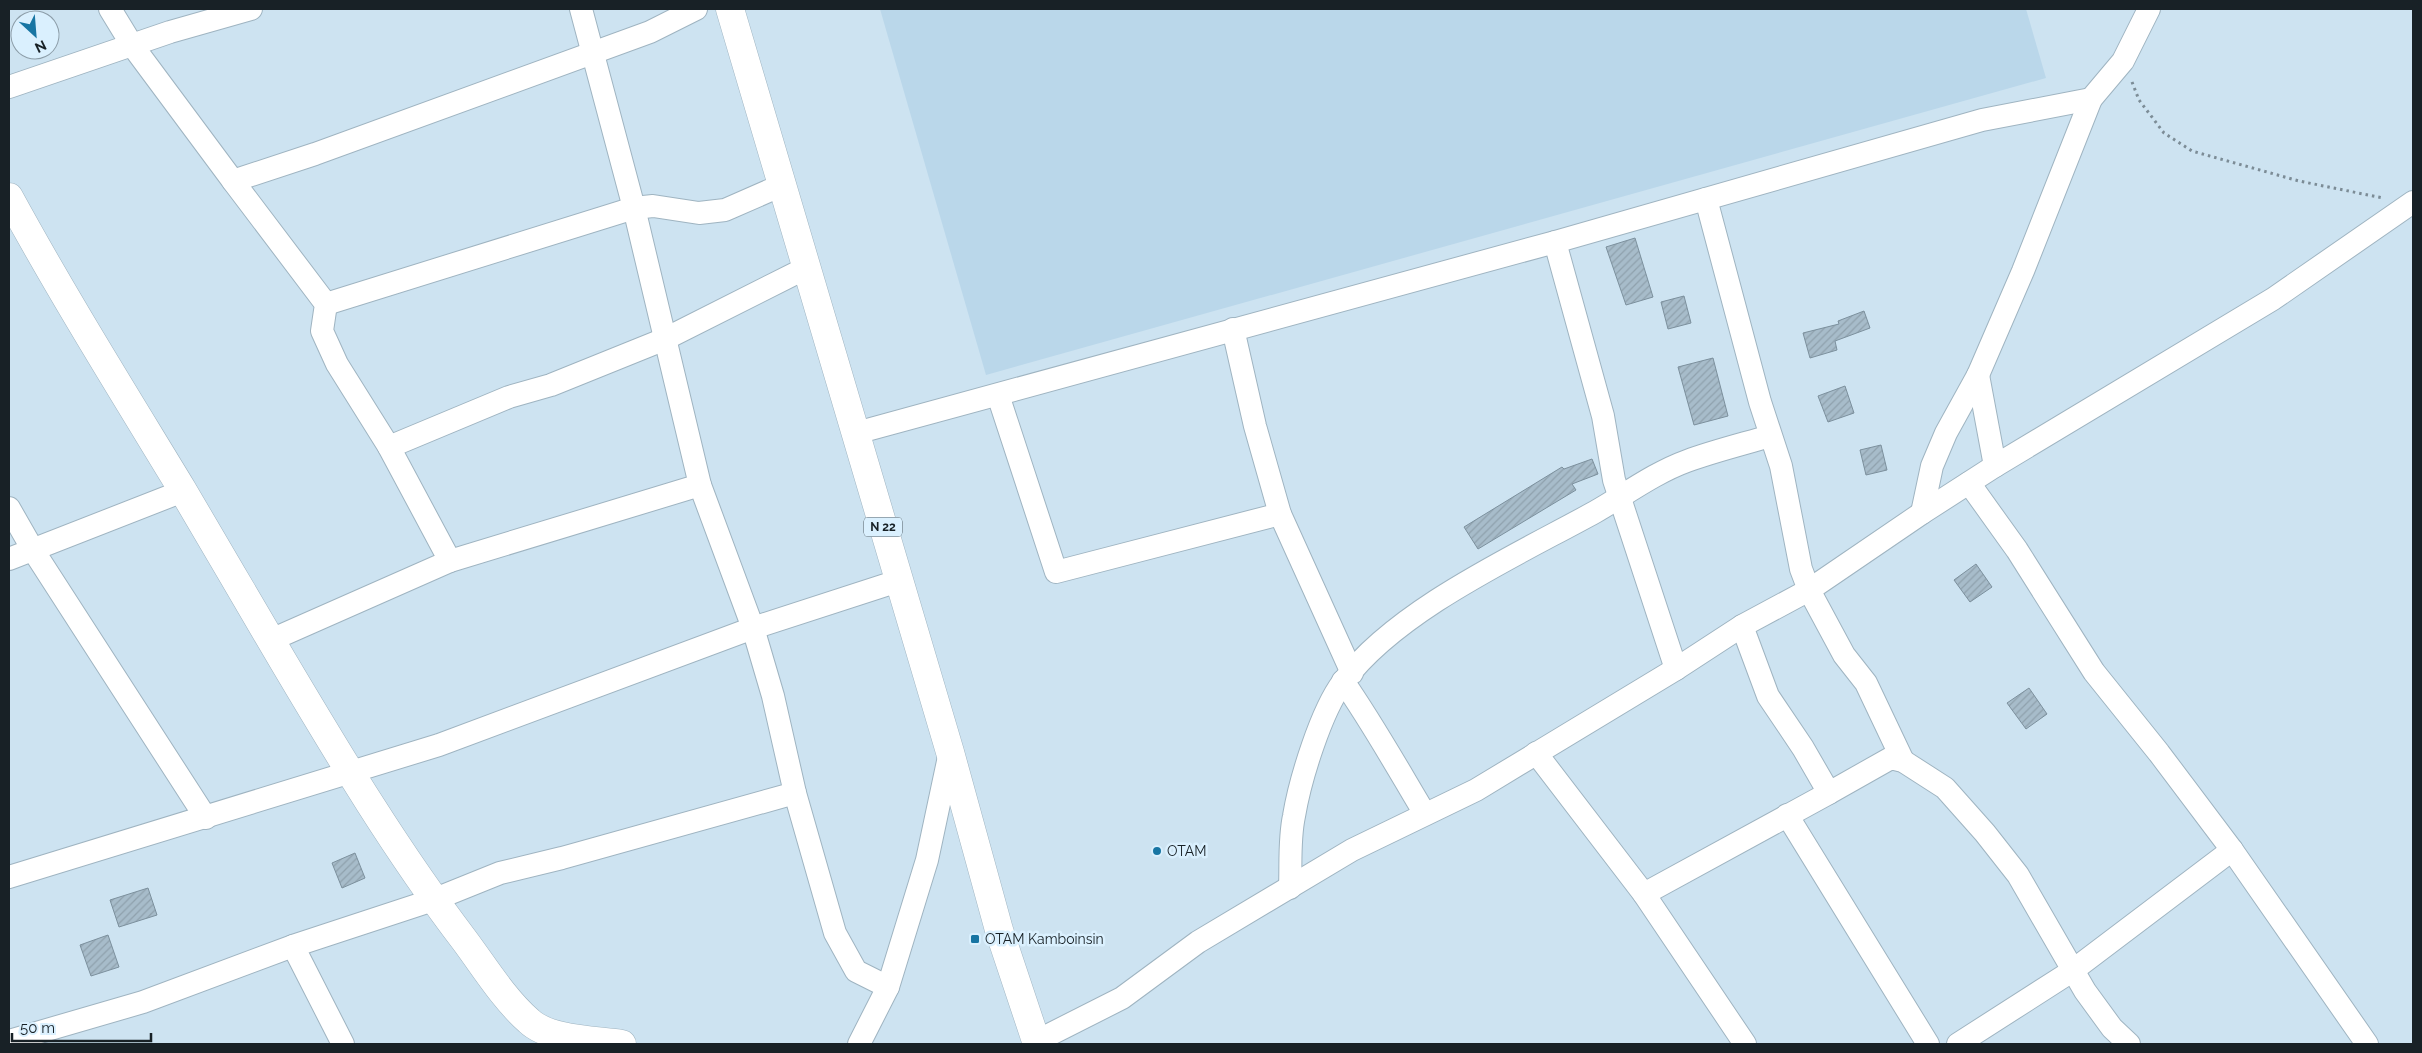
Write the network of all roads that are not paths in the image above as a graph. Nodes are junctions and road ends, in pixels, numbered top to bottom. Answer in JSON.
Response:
{"nodes":[{"id":1,"x":110,"y":9,"type":"edge"},
{"id":2,"x":251,"y":9,"type":"edge"},
{"id":3,"x":582,"y":9,"type":"edge"},
{"id":4,"x":696,"y":9,"type":"edge"},
{"id":5,"x":730,"y":9,"type":"edge"},
{"id":6,"x":2148,"y":9,"type":"edge"},
{"id":7,"x":132,"y":45,"type":"junction"},
{"id":8,"x":594,"y":53,"type":"junction"},
{"id":9,"x":9,"y":87,"type":"edge"},
{"id":10,"x":2091,"y":99,"type":"junction"},
{"id":11,"x":233,"y":181,"type":"junction"},
{"id":12,"x":782,"y":185,"type":"junction"},
{"id":13,"x":9,"y":197,"type":"edge"},
{"id":14,"x":1706,"y":199,"type":"junction"},
{"id":15,"x":2412,"y":203,"type":"edge"},
{"id":16,"x":634,"y":208,"type":"junction"},
{"id":17,"x":1555,"y":242,"type":"junction"},
{"id":18,"x":806,"y":268,"type":"junction"},
{"id":19,"x":326,"y":304,"type":"junction"},
{"id":20,"x":1233,"y":329,"type":"junction"},
{"id":21,"x":665,"y":340,"type":"junction"},
{"id":22,"x":1978,"y":375,"type":"junction"},
{"id":23,"x":998,"y":395,"type":"junction"},
{"id":24,"x":856,"y":433,"type":"junction"},
{"id":25,"x":1770,"y":436,"type":"junction"},
{"id":26,"x":390,"y":447,"type":"junction"},
{"id":27,"x":1995,"y":466,"type":"junction"},
{"id":28,"x":1969,"y":483,"type":"junction"},
{"id":29,"x":700,"y":485,"type":"junction"},
{"id":30,"x":183,"y":491,"type":"junction"},
{"id":31,"x":1619,"y":498,"type":"junction"},
{"id":32,"x":9,"y":508,"type":"edge"},
{"id":33,"x":1922,"y":513,"type":"junction"},
{"id":34,"x":1280,"y":514,"type":"junction"},
{"id":35,"x":33,"y":550,"type":"junction"},
{"id":36,"x":9,"y":559,"type":"edge"},
{"id":37,"x":450,"y":561,"type":"junction"},
{"id":38,"x":898,"y":581,"type":"junction"},
{"id":39,"x":1809,"y":590,"type":"junction"},
{"id":40,"x":1742,"y":626,"type":"junction"},
{"id":41,"x":754,"y":628,"type":"junction"},
{"id":42,"x":271,"y":640,"type":"junction"},
{"id":43,"x":1676,"y":669,"type":"junction"},
{"id":44,"x":1348,"y":677,"type":"junction"},
{"id":45,"x":950,"y":752,"type":"junction"},
{"id":46,"x":1536,"y":753,"type":"junction"},
{"id":47,"x":1903,"y":761,"type":"junction"},
{"id":48,"x":350,"y":773,"type":"junction"},
{"id":49,"x":1829,"y":792,"type":"junction"},
{"id":50,"x":795,"y":793,"type":"junction"},
{"id":51,"x":1426,"y":814,"type":"junction"},
{"id":52,"x":1787,"y":815,"type":"junction"},
{"id":53,"x":206,"y":818,"type":"junction"},
{"id":54,"x":2232,"y":850,"type":"junction"},
{"id":55,"x":9,"y":877,"type":"edge"},
{"id":56,"x":1290,"y":888,"type":"junction"},
{"id":57,"x":1644,"y":894,"type":"junction"},
{"id":58,"x":433,"y":900,"type":"junction"},
{"id":59,"x":293,"y":946,"type":"junction"},
{"id":60,"x":2072,"y":970,"type":"junction"},
{"id":61,"x":888,"y":987,"type":"junction"},
{"id":62,"x":554,"y":1039,"type":"edge"},
{"id":63,"x":9,"y":1041,"type":"edge"},
{"id":64,"x":1037,"y":1043,"type":"edge"},
{"id":65,"x":343,"y":1044,"type":"edge"},
{"id":66,"x":622,"y":1044,"type":"edge"},
{"id":67,"x":859,"y":1044,"type":"edge"},
{"id":68,"x":1745,"y":1044,"type":"edge"},
{"id":69,"x":1928,"y":1044,"type":"edge"},
{"id":70,"x":1958,"y":1044,"type":"edge"},
{"id":71,"x":2129,"y":1044,"type":"edge"},
{"id":72,"x":2367,"y":1044,"type":"edge"}],
"edges":[{"from":1,"to":7,"type":"street"},
{"from":2,"to":7,"type":"street"},
{"from":3,"to":8,"type":"street"},
{"from":4,"to":8,"type":"street"},
{"from":5,"to":12,"type":"main road","number":"N 22"},
{"from":6,"to":10,"type":"street"},
{"from":7,"to":9,"type":"street"},
{"from":7,"to":11,"type":"street"},
{"from":8,"to":11,"type":"street"},
{"from":8,"to":16,"type":"street"},
{"from":10,"to":14,"type":"street"},
{"from":10,"to":22,"type":"street"},
{"from":11,"to":19,"type":"street"},
{"from":12,"to":16,"type":"street"},
{"from":12,"to":18,"type":"main road","number":"N 22"},
{"from":13,"to":30,"type":"main road"},
{"from":14,"to":17,"type":"street"},
{"from":14,"to":25,"type":"street"},
{"from":15,"to":27,"type":"street"},
{"from":16,"to":19,"type":"street"},
{"from":16,"to":21,"type":"street"},
{"from":17,"to":20,"type":"street"},
{"from":17,"to":31,"type":"street"},
{"from":18,"to":21,"type":"street"},
{"from":18,"to":24,"type":"main road","number":"N 22"},
{"from":19,"to":26,"type":"street"},
{"from":20,"to":23,"type":"street"},
{"from":20,"to":34,"type":"street"},
{"from":21,"to":26,"type":"street"},
{"from":21,"to":29,"type":"street"},
{"from":22,"to":27,"type":"street"},
{"from":22,"to":33,"type":"street"},
{"from":23,"to":24,"type":"street"},
{"from":23,"to":34,"type":"street"},
{"from":24,"to":38,"type":"main road","number":"N 22"},
{"from":25,"to":31,"type":"street"},
{"from":25,"to":39,"type":"street"},
{"from":26,"to":37,"type":"street"},
{"from":27,"to":28,"type":"street"},
{"from":28,"to":33,"type":"street"},
{"from":28,"to":54,"type":"street"},
{"from":29,"to":37,"type":"street"},
{"from":29,"to":41,"type":"street"},
{"from":30,"to":35,"type":"street"},
{"from":30,"to":42,"type":"main road"},
{"from":31,"to":43,"type":"street"},
{"from":31,"to":44,"type":"street"},
{"from":32,"to":35,"type":"street"},
{"from":33,"to":39,"type":"street"},
{"from":34,"to":44,"type":"street"},
{"from":35,"to":36,"type":"street"},
{"from":35,"to":53,"type":"street"},
{"from":37,"to":42,"type":"street"},
{"from":38,"to":41,"type":"street"},
{"from":38,"to":45,"type":"main road","number":"N 22"},
{"from":39,"to":40,"type":"street"},
{"from":39,"to":47,"type":"street"},
{"from":40,"to":43,"type":"street"},
{"from":40,"to":49,"type":"street"},
{"from":41,"to":48,"type":"street"},
{"from":41,"to":50,"type":"street"},
{"from":42,"to":48,"type":"main road"},
{"from":43,"to":46,"type":"street"},
{"from":44,"to":51,"type":"street"},
{"from":44,"to":56,"type":"street"},
{"from":45,"to":61,"type":"street"},
{"from":45,"to":64,"type":"main road","number":"N 22"},
{"from":46,"to":51,"type":"street"},
{"from":46,"to":57,"type":"street"},
{"from":47,"to":49,"type":"street"},
{"from":47,"to":60,"type":"street"},
{"from":48,"to":53,"type":"street"},
{"from":48,"to":58,"type":"main road"},
{"from":49,"to":52,"type":"street"},
{"from":50,"to":58,"type":"street"},
{"from":50,"to":61,"type":"street"},
{"from":51,"to":56,"type":"street"},
{"from":52,"to":57,"type":"street"},
{"from":52,"to":69,"type":"street"},
{"from":53,"to":55,"type":"street"},
{"from":54,"to":60,"type":"street"},
{"from":54,"to":72,"type":"street"},
{"from":56,"to":64,"type":"street"},
{"from":57,"to":68,"type":"street"},
{"from":58,"to":59,"type":"street"},
{"from":58,"to":62,"type":"main road"},
{"from":59,"to":63,"type":"street"},
{"from":59,"to":65,"type":"street"},
{"from":60,"to":70,"type":"street"},
{"from":60,"to":71,"type":"street"},
{"from":61,"to":67,"type":"street"},
{"from":62,"to":66,"type":"main road"}]}
